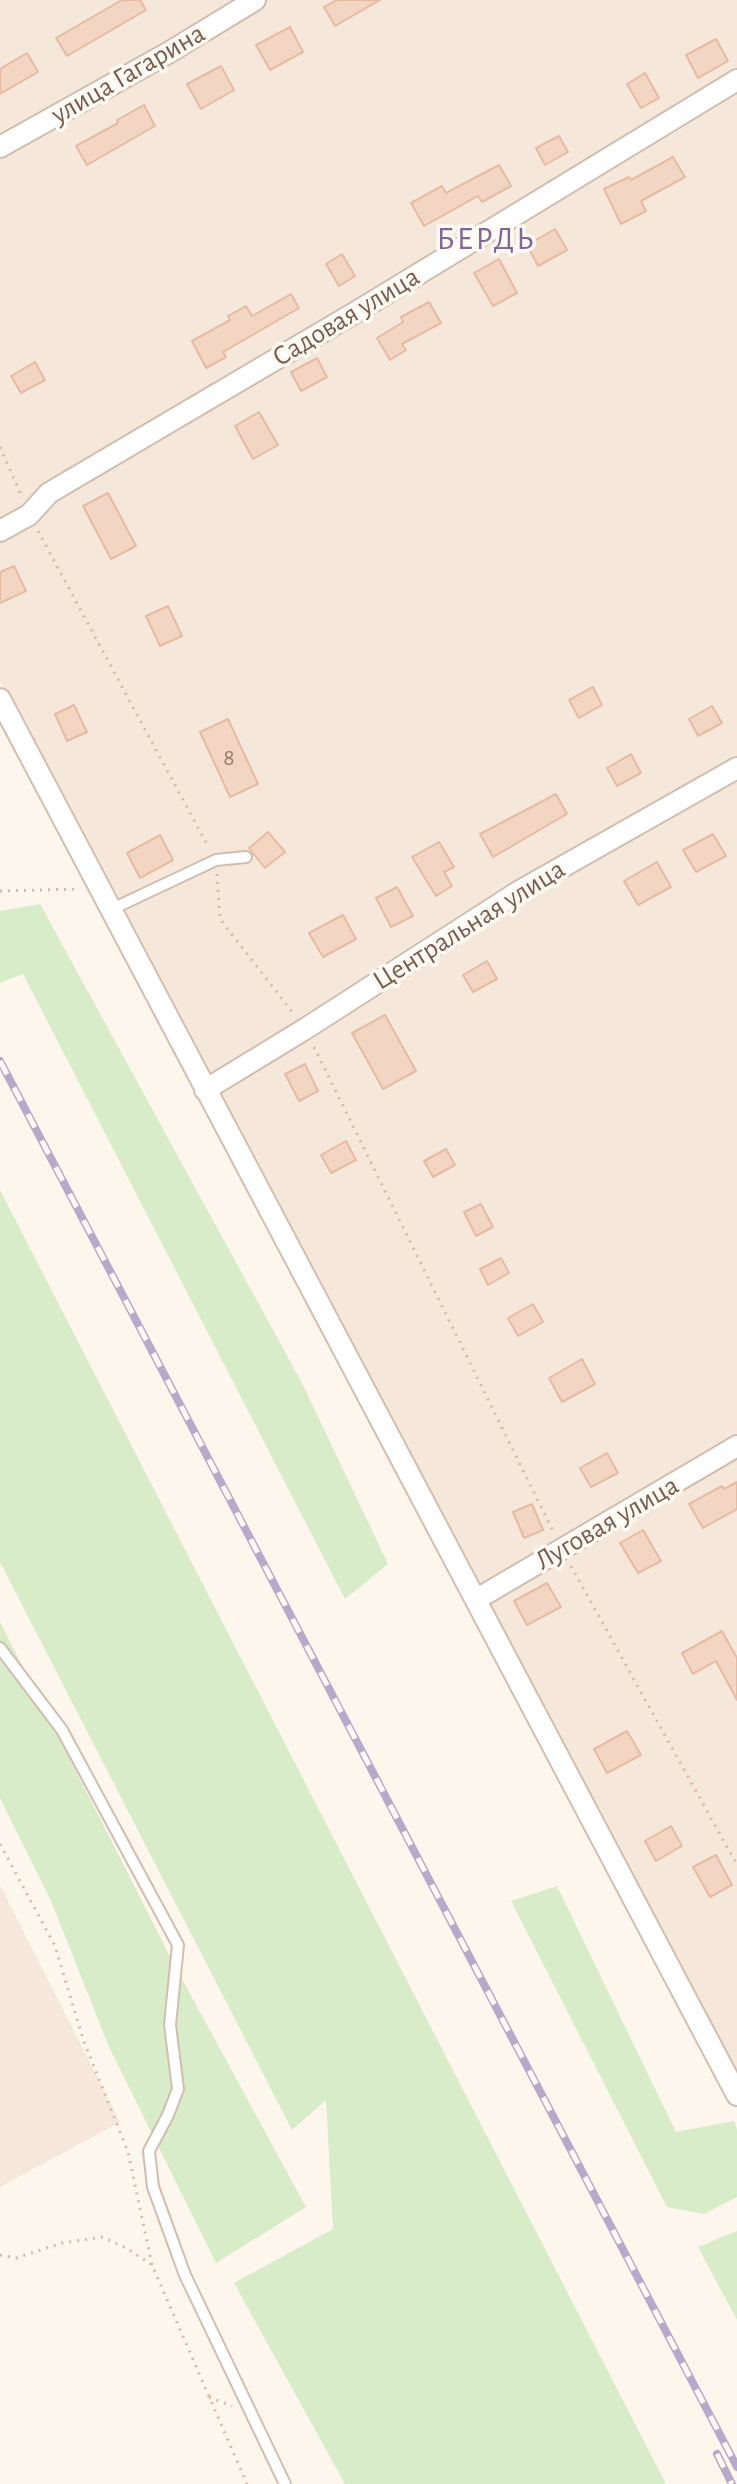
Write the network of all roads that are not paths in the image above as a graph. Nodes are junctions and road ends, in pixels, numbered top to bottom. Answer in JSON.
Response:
{"nodes":[{"id":1,"x":255,"y":0,"type":"edge"},
{"id":2,"x":737,"y":80,"type":"edge"},
{"id":3,"x":0,"y":147,"type":"edge"},
{"id":4,"x":0,"y":531,"type":"edge"},
{"id":5,"x":0,"y":699,"type":"edge"},
{"id":6,"x":737,"y":768,"type":"edge"},
{"id":7,"x":246,"y":857,"type":"dead end"},
{"id":8,"x":110,"y":910,"type":"junction"},
{"id":9,"x":205,"y":1090,"type":"junction"},
{"id":10,"x":737,"y":1446,"type":"edge"},
{"id":11,"x":477,"y":1599,"type":"junction"},
{"id":12,"x":0,"y":1648,"type":"edge"},
{"id":13,"x":737,"y":2095,"type":"edge"},
{"id":14,"x":285,"y":2484,"type":"edge"}],
"edges":[{"from":1,"to":3,"type":"street","name":"улица Гагарина"},
{"from":2,"to":4,"type":"street","name":"Садовая улица"},
{"from":5,"to":8,"type":"street"},
{"from":6,"to":9,"type":"street","name":"Центральная улица"},
{"from":7,"to":8,"type":"lane"},
{"from":8,"to":9,"type":"street"},
{"from":9,"to":11,"type":"street"},
{"from":10,"to":11,"type":"street","name":"Луговая улица"},
{"from":11,"to":13,"type":"street"},
{"from":12,"to":14,"type":"lane"}]}
